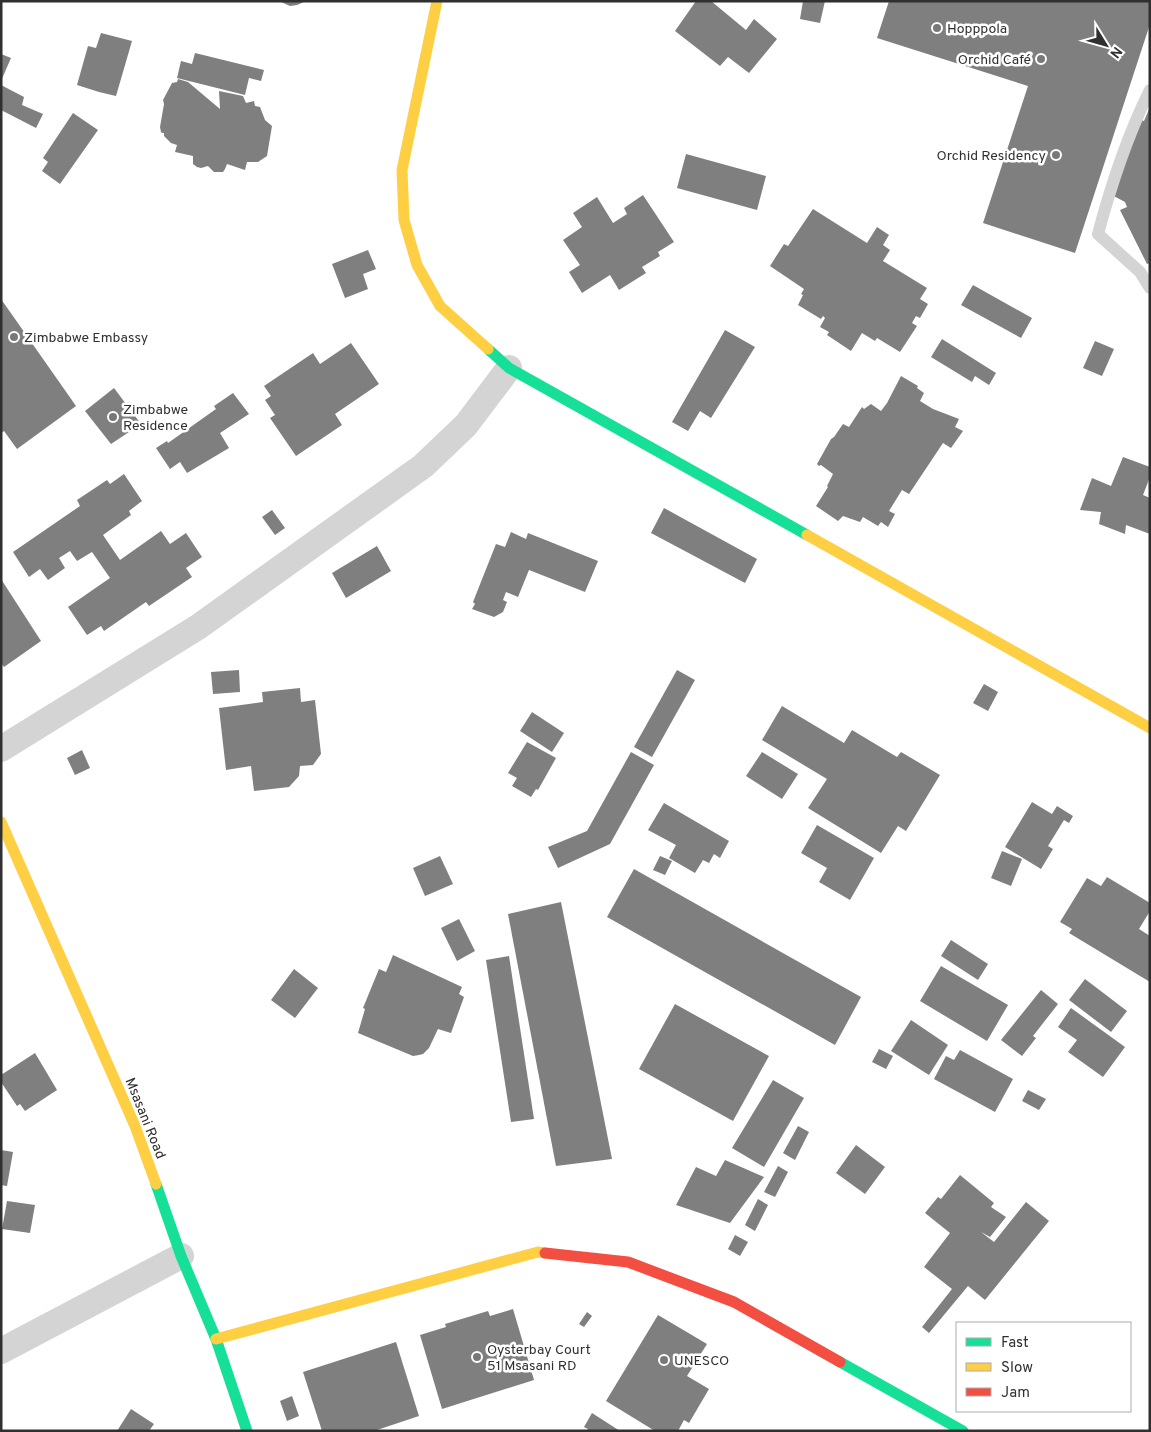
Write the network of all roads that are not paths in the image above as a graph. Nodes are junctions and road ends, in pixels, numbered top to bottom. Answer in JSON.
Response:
{"nodes":[{"id":1,"x":437,"y":1,"type":"edge"},
{"id":2,"x":1150,"y":90,"type":"edge"},
{"id":3,"x":1150,"y":288,"type":"edge"},
{"id":4,"x":509,"y":368,"type":"junction"},
{"id":5,"x":1150,"y":728,"type":"edge"},
{"id":6,"x":1,"y":749,"type":"edge"},
{"id":7,"x":1,"y":822,"type":"edge"},
{"id":8,"x":181,"y":1256,"type":"junction"},
{"id":9,"x":216,"y":1339,"type":"junction"},
{"id":10,"x":1,"y":1351,"type":"edge"},
{"id":11,"x":247,"y":1431,"type":"edge"},
{"id":12,"x":963,"y":1431,"type":"edge"}],
"edges":[{"from":1,"to":4,"type":"street"},
{"from":2,"to":3,"type":"lane"},
{"from":4,"to":5,"type":"street"},
{"from":4,"to":6,"type":"street"},
{"from":7,"to":8,"type":"street","name":"Msasani Road"},
{"from":8,"to":9,"type":"street","name":"Msasani Road"},
{"from":8,"to":10,"type":"street"},
{"from":9,"to":11,"type":"street","name":"Msasani Road"},
{"from":9,"to":12,"type":"street"}]}
